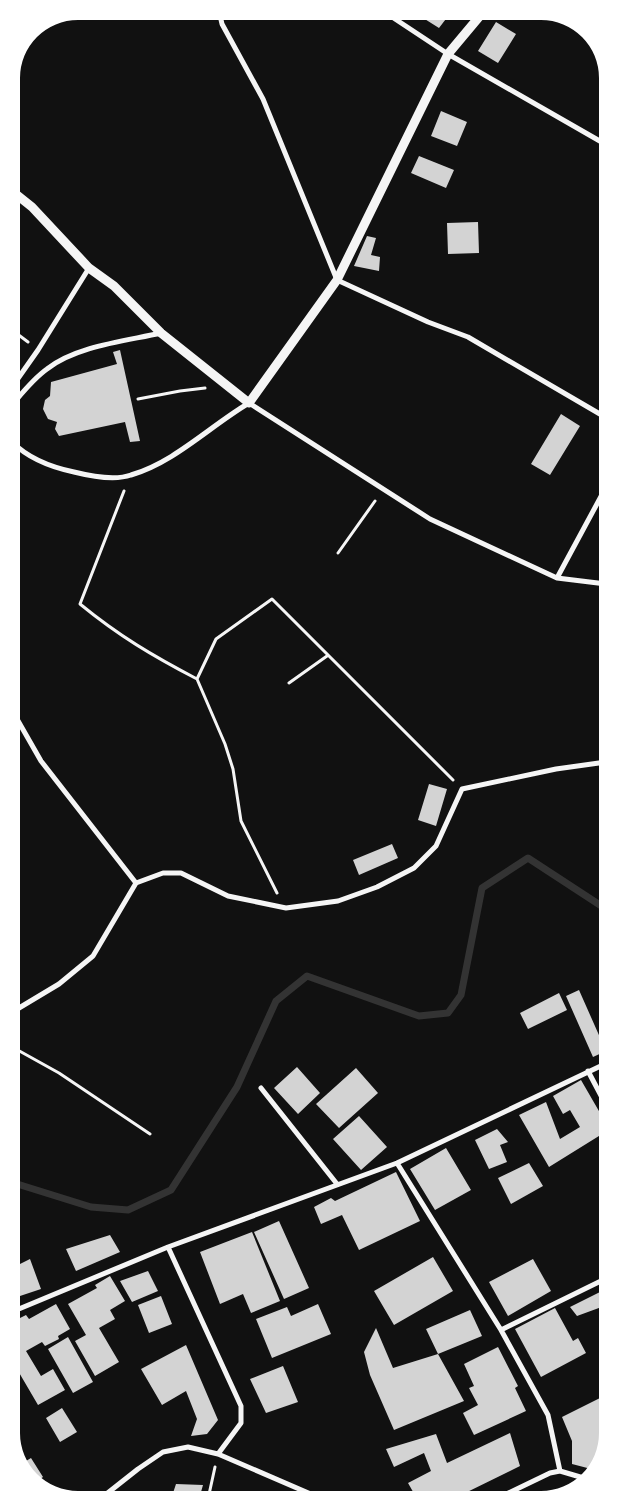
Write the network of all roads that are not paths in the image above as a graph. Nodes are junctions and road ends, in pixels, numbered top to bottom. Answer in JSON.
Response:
{"nodes":[{"id":1,"x":221,"y":20,"type":"edge"},
{"id":2,"x":396,"y":20,"type":"edge"},
{"id":3,"x":476,"y":20,"type":"edge"},
{"id":4,"x":448,"y":54,"type":"junction"},
{"id":5,"x":599,"y":141,"type":"edge"},
{"id":6,"x":20,"y":197,"type":"edge"},
{"id":7,"x":89,"y":268,"type":"junction"},
{"id":8,"x":337,"y":280,"type":"junction"},
{"id":9,"x":162,"y":333,"type":"junction"},
{"id":10,"x":20,"y":376,"type":"edge"},
{"id":11,"x":20,"y":395,"type":"edge"},
{"id":12,"x":249,"y":403,"type":"junction"},
{"id":13,"x":599,"y":414,"type":"edge"},
{"id":14,"x":20,"y":448,"type":"edge"},
{"id":15,"x":599,"y":501,"type":"edge"},
{"id":16,"x":557,"y":578,"type":"junction"},
{"id":17,"x":599,"y":583,"type":"edge"},
{"id":18,"x":20,"y":724,"type":"edge"},
{"id":19,"x":599,"y":763,"type":"edge"},
{"id":20,"x":136,"y":883,"type":"junction"},
{"id":21,"x":20,"y":1007,"type":"edge"},
{"id":22,"x":599,"y":1066,"type":"edge"},
{"id":23,"x":588,"y":1071,"type":"junction"},
{"id":24,"x":261,"y":1088,"type":"dead end"},
{"id":25,"x":599,"y":1092,"type":"edge"},
{"id":26,"x":397,"y":1163,"type":"junction"},
{"id":27,"x":337,"y":1184,"type":"junction"},
{"id":28,"x":168,"y":1247,"type":"junction"},
{"id":29,"x":599,"y":1282,"type":"edge"},
{"id":30,"x":20,"y":1309,"type":"edge"},
{"id":31,"x":501,"y":1330,"type":"junction"},
{"id":32,"x":218,"y":1454,"type":"junction"},
{"id":33,"x":560,"y":1471,"type":"junction"},
{"id":34,"x":579,"y":1477,"type":"edge"},
{"id":35,"x":110,"y":1491,"type":"edge"},
{"id":36,"x":304,"y":1491,"type":"edge"},
{"id":37,"x":512,"y":1491,"type":"edge"}],
"edges":[{"from":1,"to":8,"type":"street"},
{"from":2,"to":4,"type":"street"},
{"from":3,"to":4,"type":"street"},
{"from":4,"to":5,"type":"street"},
{"from":4,"to":8,"type":"street"},
{"from":6,"to":7,"type":"street"},
{"from":7,"to":9,"type":"street"},
{"from":7,"to":10,"type":"street"},
{"from":8,"to":12,"type":"street"},
{"from":8,"to":13,"type":"street"},
{"from":9,"to":11,"type":"street"},
{"from":9,"to":12,"type":"street"},
{"from":12,"to":14,"type":"street"},
{"from":12,"to":16,"type":"street"},
{"from":15,"to":16,"type":"street"},
{"from":16,"to":17,"type":"street"},
{"from":18,"to":20,"type":"street"},
{"from":19,"to":20,"type":"street"},
{"from":20,"to":21,"type":"street"},
{"from":22,"to":23,"type":"street"},
{"from":23,"to":25,"type":"street"},
{"from":23,"to":26,"type":"street"},
{"from":24,"to":27,"type":"street"},
{"from":26,"to":27,"type":"street"},
{"from":26,"to":31,"type":"street"},
{"from":27,"to":28,"type":"street"},
{"from":28,"to":30,"type":"street"},
{"from":28,"to":32,"type":"street"},
{"from":29,"to":31,"type":"street"},
{"from":31,"to":33,"type":"street"},
{"from":32,"to":35,"type":"street"},
{"from":32,"to":36,"type":"street"},
{"from":33,"to":34,"type":"street"},
{"from":33,"to":37,"type":"street"}]}
